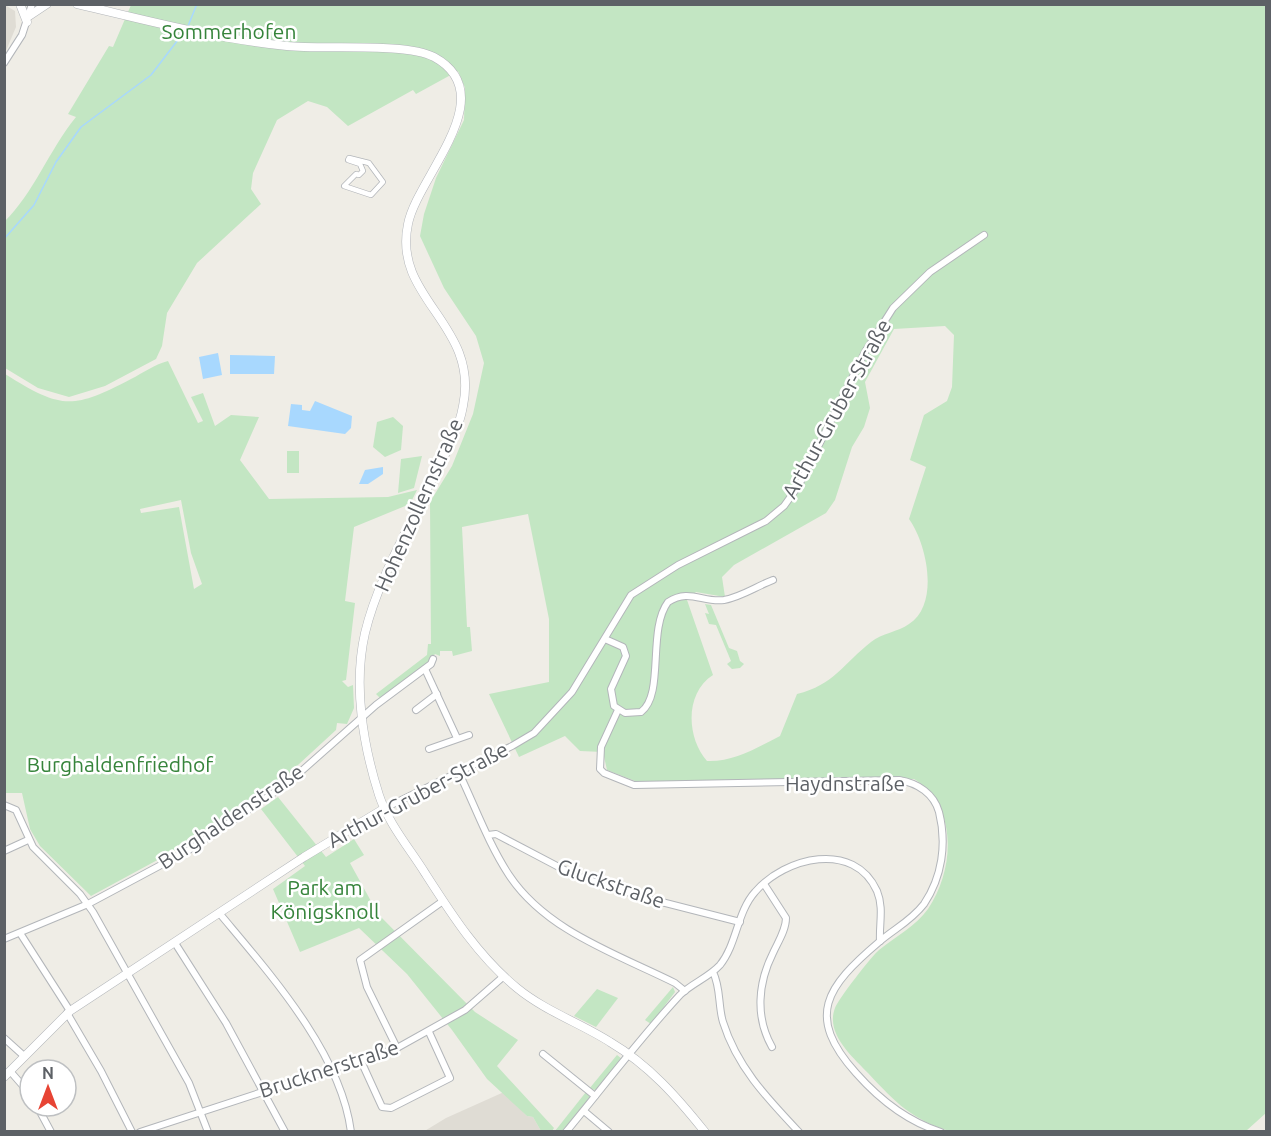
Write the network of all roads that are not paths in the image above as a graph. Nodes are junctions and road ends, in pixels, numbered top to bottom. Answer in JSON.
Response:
{"nodes":[{"id":1,"x":20,"y":4,"type":"edge"},
{"id":2,"x":32,"y":4,"type":"edge"},
{"id":3,"x":47,"y":4,"type":"edge"},
{"id":4,"x":76,"y":4,"type":"edge"},
{"id":5,"x":28,"y":19,"type":"junction"},
{"id":6,"x":4,"y":63,"type":"edge"},
{"id":7,"x":344,"y":186,"type":"joint"},
{"id":8,"x":984,"y":235,"type":"dead end"},
{"id":9,"x":773,"y":580,"type":"dead end"},
{"id":10,"x":605,"y":639,"type":"junction"},
{"id":11,"x":433,"y":659,"type":"dead end"},
{"id":12,"x":425,"y":669,"type":"junction"},
{"id":13,"x":437,"y":694,"type":"junction"},
{"id":14,"x":416,"y":710,"type":"dead end"},
{"id":15,"x":618,"y":710,"type":"junction"},
{"id":16,"x":363,"y":718,"type":"junction"},
{"id":17,"x":469,"y":735,"type":"dead end"},
{"id":18,"x":457,"y":738,"type":"junction"},
{"id":19,"x":429,"y":750,"type":"dead end"},
{"id":20,"x":459,"y":772,"type":"junction"},
{"id":21,"x":4,"y":805,"type":"edge"},
{"id":22,"x":385,"y":808,"type":"junction"},
{"id":23,"x":488,"y":835,"type":"junction"},
{"id":24,"x":28,"y":840,"type":"junction"},
{"id":25,"x":4,"y":850,"type":"edge"},
{"id":26,"x":764,"y":884,"type":"junction"},
{"id":27,"x":443,"y":901,"type":"junction"},
{"id":28,"x":88,"y":904,"type":"junction"},
{"id":29,"x":220,"y":914,"type":"junction"},
{"id":30,"x":740,"y":922,"type":"junction"},
{"id":31,"x":20,"y":933,"type":"junction"},
{"id":32,"x":4,"y":939,"type":"edge"},
{"id":33,"x":880,"y":941,"type":"junction"},
{"id":34,"x":175,"y":943,"type":"junction"},
{"id":35,"x":713,"y":972,"type":"junction"},
{"id":36,"x":127,"y":974,"type":"junction"},
{"id":37,"x":504,"y":976,"type":"junction"},
{"id":38,"x":685,"y":991,"type":"junction"},
{"id":39,"x":69,"y":1012,"type":"junction"},
{"id":40,"x":429,"y":1032,"type":"junction"},
{"id":41,"x":4,"y":1038,"type":"edge"},
{"id":42,"x":772,"y":1047,"type":"dead end"},
{"id":43,"x":397,"y":1048,"type":"junction"},
{"id":44,"x":543,"y":1054,"type":"dead end"},
{"id":45,"x":630,"y":1055,"type":"junction"},
{"id":46,"x":24,"y":1056,"type":"junction"},
{"id":47,"x":361,"y":1061,"type":"junction"},
{"id":48,"x":333,"y":1069,"type":"junction"},
{"id":49,"x":7,"y":1074,"type":"edge"},
{"id":50,"x":264,"y":1090,"type":"junction"},
{"id":51,"x":595,"y":1096,"type":"junction"},
{"id":52,"x":202,"y":1110,"type":"junction"},
{"id":53,"x":584,"y":1111,"type":"junction"},
{"id":54,"x":132,"y":1131,"type":"edge"},
{"id":55,"x":140,"y":1131,"type":"edge"},
{"id":56,"x":208,"y":1131,"type":"edge"},
{"id":57,"x":285,"y":1131,"type":"edge"},
{"id":58,"x":351,"y":1131,"type":"edge"},
{"id":59,"x":566,"y":1131,"type":"edge"},
{"id":60,"x":609,"y":1131,"type":"edge"},
{"id":61,"x":705,"y":1131,"type":"edge"},
{"id":62,"x":799,"y":1131,"type":"edge"},
{"id":63,"x":941,"y":1131,"type":"edge"}],
"edges":[{"from":1,"to":5,"type":"street"},
{"from":2,"to":5,"type":"street"},
{"from":3,"to":5,"type":"street"},
{"from":4,"to":16,"type":"street","name":"Hohenzollernstraße"},
{"from":5,"to":6,"type":"street"},
{"from":7,"to":7,"type":"street"},
{"from":8,"to":10,"type":"street","name":"Arthur-Gruber-Straße"},
{"from":9,"to":15,"type":"street"},
{"from":10,"to":15,"type":"street"},
{"from":10,"to":20,"type":"street","name":"Arthur-Gruber-Straße"},
{"from":11,"to":12,"type":"street","name":"Burghaldenstraße"},
{"from":12,"to":13,"type":"street"},
{"from":12,"to":16,"type":"street","name":"Burghaldenstraße"},
{"from":13,"to":14,"type":"street"},
{"from":13,"to":18,"type":"street"},
{"from":15,"to":33,"type":"street","name":"Haydnstraße"},
{"from":16,"to":22,"type":"street","name":"Hohenzollernstraße"},
{"from":16,"to":28,"type":"street","name":"Burghaldenstraße"},
{"from":17,"to":18,"type":"street"},
{"from":18,"to":19,"type":"street"},
{"from":20,"to":22,"type":"street","name":"Arthur-Gruber-Straße"},
{"from":20,"to":23,"type":"street"},
{"from":21,"to":24,"type":"street"},
{"from":22,"to":27,"type":"street","name":"Hohenzollernstraße"},
{"from":22,"to":29,"type":"street","name":"Arthur-Gruber-Straße"},
{"from":23,"to":30,"type":"street","name":"Gluckstraße"},
{"from":23,"to":38,"type":"street"},
{"from":24,"to":25,"type":"street"},
{"from":24,"to":28,"type":"street"},
{"from":26,"to":30,"type":"street"},
{"from":26,"to":33,"type":"street"},
{"from":26,"to":42,"type":"street"},
{"from":27,"to":37,"type":"street","name":"Hohenzollernstraße"},
{"from":27,"to":43,"type":"street"},
{"from":28,"to":31,"type":"street","name":"Burghaldenstraße"},
{"from":28,"to":36,"type":"street"},
{"from":29,"to":34,"type":"street","name":"Arthur-Gruber-Straße"},
{"from":29,"to":48,"type":"street"},
{"from":30,"to":35,"type":"street"},
{"from":31,"to":32,"type":"street","name":"Burghaldenstraße"},
{"from":31,"to":39,"type":"street"},
{"from":33,"to":63,"type":"street","name":"Haydnstraße"},
{"from":34,"to":36,"type":"street","name":"Arthur-Gruber-Straße"},
{"from":34,"to":50,"type":"street"},
{"from":35,"to":38,"type":"street"},
{"from":35,"to":62,"type":"street"},
{"from":36,"to":39,"type":"street","name":"Arthur-Gruber-Straße"},
{"from":36,"to":52,"type":"street"},
{"from":37,"to":40,"type":"street","name":"Brucknerstraße"},
{"from":37,"to":45,"type":"street","name":"Hohenzollernstraße"},
{"from":38,"to":45,"type":"street"},
{"from":39,"to":46,"type":"street","name":"Arthur-Gruber-Straße"},
{"from":39,"to":54,"type":"street"},
{"from":40,"to":43,"type":"street","name":"Brucknerstraße"},
{"from":40,"to":47,"type":"street"},
{"from":41,"to":46,"type":"street"},
{"from":43,"to":47,"type":"street","name":"Brucknerstraße"},
{"from":44,"to":51,"type":"street"},
{"from":45,"to":51,"type":"street"},
{"from":45,"to":61,"type":"street","name":"Hohenzollernstraße"},
{"from":46,"to":49,"type":"street","name":"Arthur-Gruber-Straße"},
{"from":47,"to":48,"type":"street","name":"Brucknerstraße"},
{"from":48,"to":50,"type":"street","name":"Brucknerstraße"},
{"from":48,"to":58,"type":"street"},
{"from":50,"to":52,"type":"street","name":"Brucknerstraße"},
{"from":50,"to":57,"type":"street"},
{"from":51,"to":53,"type":"street"},
{"from":52,"to":55,"type":"street","name":"Brucknerstraße"},
{"from":52,"to":56,"type":"street"},
{"from":53,"to":59,"type":"street"},
{"from":53,"to":60,"type":"street"}]}
